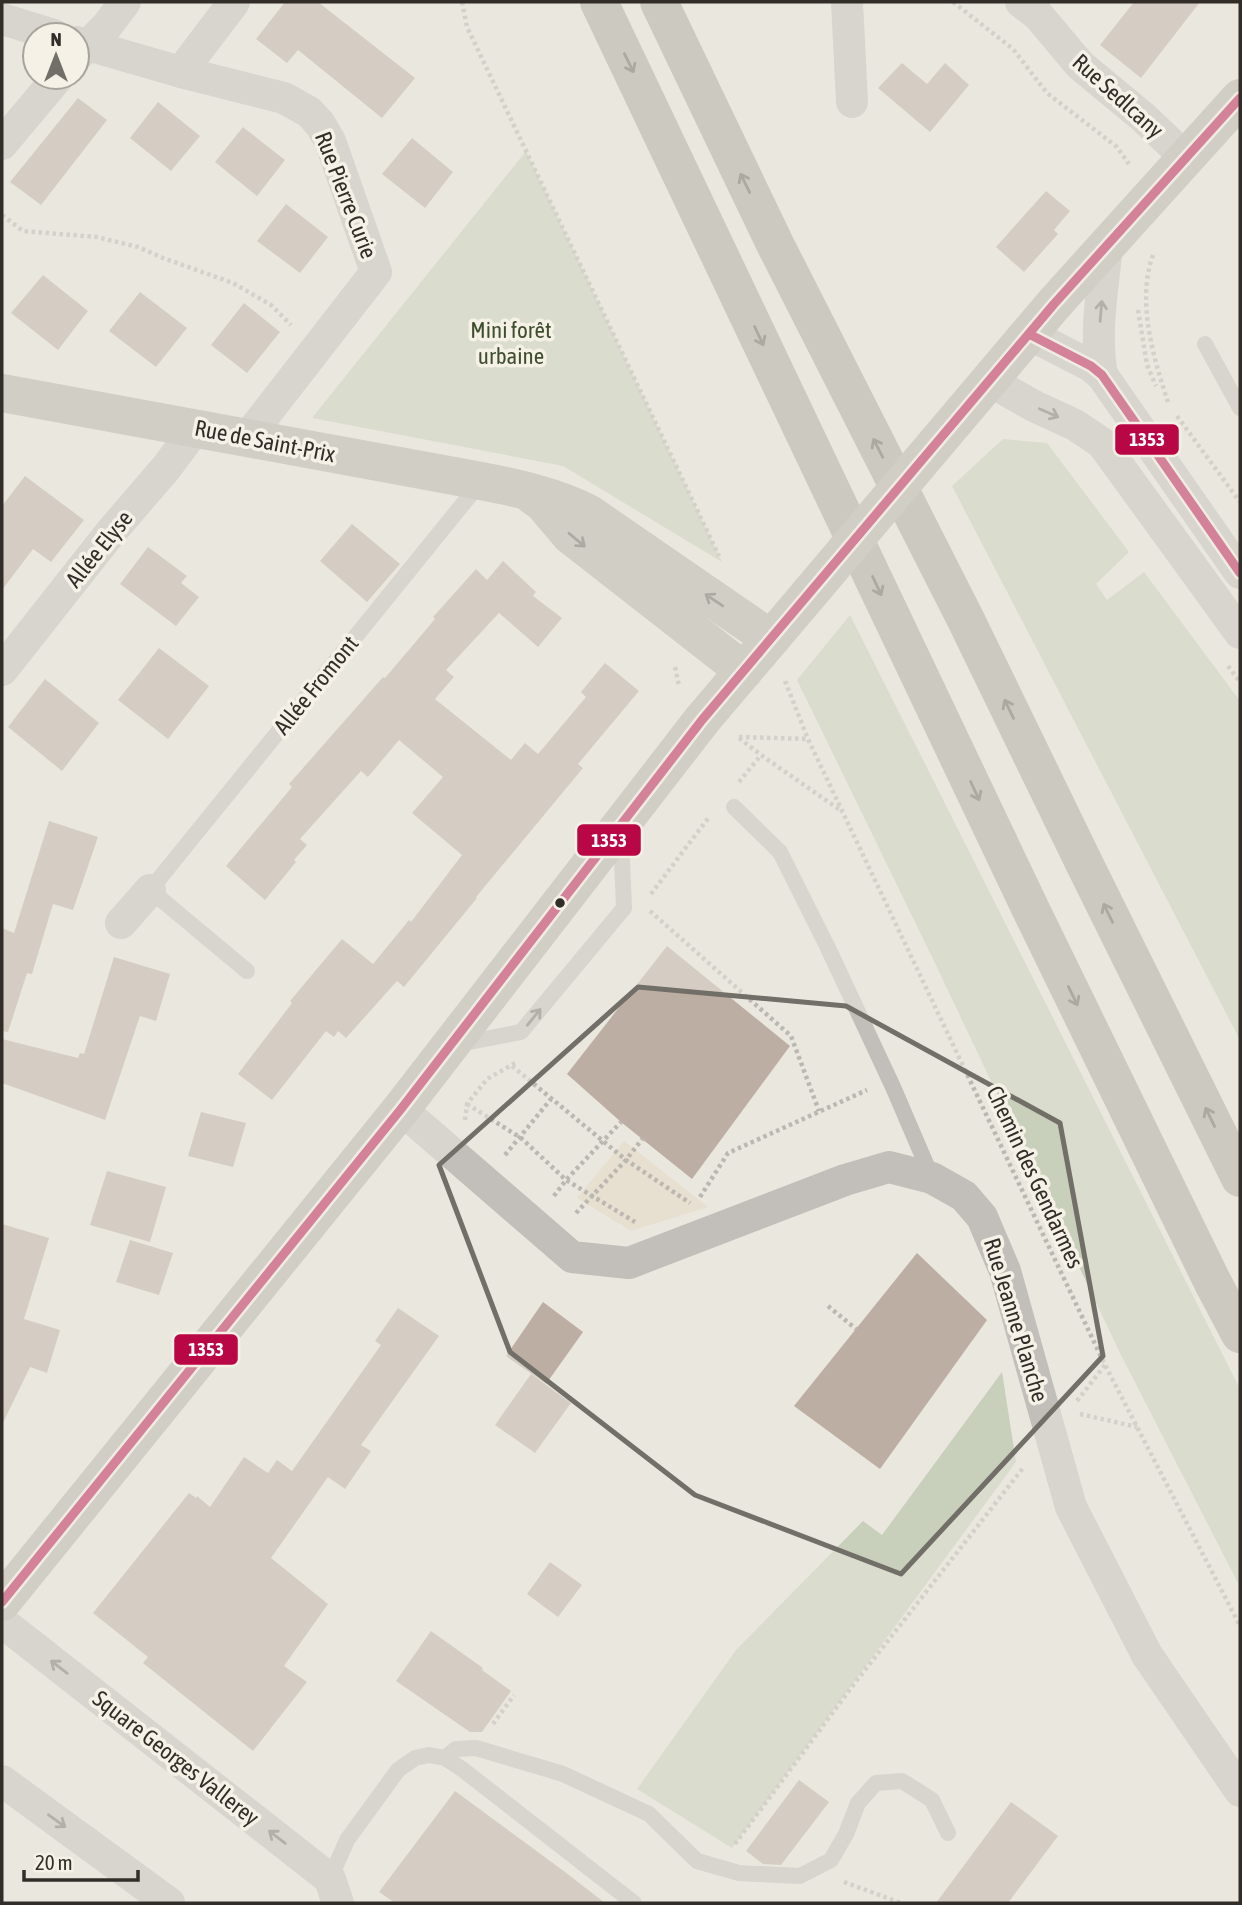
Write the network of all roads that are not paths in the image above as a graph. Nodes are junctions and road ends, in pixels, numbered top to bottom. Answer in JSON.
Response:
{"nodes":[{"id":1,"x":125,"y":2,"type":"edge"},
{"id":2,"x":234,"y":2,"type":"edge"},
{"id":3,"x":599,"y":2,"type":"edge"},
{"id":4,"x":659,"y":2,"type":"edge"},
{"id":5,"x":847,"y":2,"type":"edge"},
{"id":6,"x":1021,"y":2,"type":"edge"},
{"id":7,"x":2,"y":19,"type":"edge"},
{"id":8,"x":21,"y":25,"type":"edge"},
{"id":9,"x":91,"y":39,"type":"edge"},
{"id":10,"x":91,"y":51,"type":"edge"},
{"id":11,"x":181,"y":72,"type":"junction"},
{"id":12,"x":46,"y":91,"type":"edge"},
{"id":13,"x":1240,"y":98,"type":"edge"},
{"id":14,"x":852,"y":102,"type":"dead end"},
{"id":15,"x":2,"y":144,"type":"edge"},
{"id":16,"x":1186,"y":159,"type":"junction"},
{"id":17,"x":1107,"y":246,"type":"junction"},
{"id":18,"x":1029,"y":334,"type":"junction"},
{"id":19,"x":1205,"y":344,"type":"dead end"},
{"id":20,"x":1102,"y":375,"type":"junction"},
{"id":21,"x":988,"y":380,"type":"junction"},
{"id":22,"x":2,"y":393,"type":"edge"},
{"id":23,"x":1240,"y":408,"type":"edge"},
{"id":24,"x":197,"y":428,"type":"junction"},
{"id":25,"x":247,"y":438,"type":"junction"},
{"id":26,"x":481,"y":481,"type":"junction"},
{"id":27,"x":528,"y":492,"type":"junction"},
{"id":28,"x":1223,"y":564,"type":"edge"},
{"id":29,"x":1240,"y":633,"type":"edge"},
{"id":30,"x":771,"y":639,"type":"junction"},
{"id":31,"x":2,"y":670,"type":"edge"},
{"id":32,"x":744,"y":671,"type":"junction"},
{"id":33,"x":734,"y":807,"type":"dead end"},
{"id":34,"x":621,"y":824,"type":"junction"},
{"id":35,"x":150,"y":890,"type":"junction"},
{"id":36,"x":121,"y":923,"type":"dead end"},
{"id":37,"x":247,"y":971,"type":"dead end"},
{"id":38,"x":450,"y":1046,"type":"junction"},
{"id":39,"x":401,"y":1109,"type":"junction"},
{"id":40,"x":932,"y":1178,"type":"junction"},
{"id":41,"x":1240,"y":1178,"type":"edge"},
{"id":42,"x":1240,"y":1334,"type":"edge"},
{"id":43,"x":6,"y":1589,"type":"edge"},
{"id":44,"x":2,"y":1622,"type":"edge"},
{"id":45,"x":445,"y":1758,"type":"junction"},
{"id":46,"x":2,"y":1781,"type":"edge"},
{"id":47,"x":1240,"y":1791,"type":"edge"},
{"id":48,"x":948,"y":1833,"type":"dead end"},
{"id":49,"x":334,"y":1891,"type":"edge"},
{"id":50,"x":169,"y":1903,"type":"edge"},
{"id":51,"x":634,"y":1903,"type":"edge"}],
"edges":[{"from":1,"to":9,"type":"street"},
{"from":2,"to":11,"type":"street"},
{"from":3,"to":42,"type":"highway","one_way":true},
{"from":41,"to":4,"type":"highway","one_way":true},
{"from":5,"to":14,"type":"street"},
{"from":6,"to":16,"type":"street","name":"Rue Sedlcany"},
{"from":7,"to":8,"type":"street"},
{"from":10,"to":11,"type":"street","name":"Rue Pierre Curie"},
{"from":11,"to":25,"type":"street","name":"Rue Pierre Curie"},
{"from":12,"to":15,"type":"street"},
{"from":13,"to":16,"type":"main road"},
{"from":16,"to":17,"type":"main road"},
{"from":17,"to":18,"type":"main road"},
{"from":20,"to":17,"type":"street","one_way":true},
{"from":18,"to":20,"type":"street"},
{"from":18,"to":21,"type":"main road"},
{"from":19,"to":23,"type":"lane"},
{"from":20,"to":28,"type":"street"},
{"from":21,"to":28,"type":"street","one_way":true},
{"from":21,"to":30,"type":"main road","bridge":true},
{"from":22,"to":24,"type":"main road","name":"Rue de Saint-Prix"},
{"from":24,"to":25,"type":"main road","name":"Rue de Saint-Prix"},
{"from":24,"to":31,"type":"street","name":"Allée Elyse"},
{"from":25,"to":26,"type":"main road","name":"Rue de Saint-Prix"},
{"from":26,"to":27,"type":"main road","name":"Rue de Saint-Prix"},
{"from":26,"to":35,"type":"lane","name":"Allée Fromont"},
{"from":30,"to":27,"type":"main road","name":"Rue de Saint-Prix","one_way":true},
{"from":27,"to":32,"type":"main road","name":"Rue de Saint-Prix","one_way":true},
{"from":28,"to":29,"type":"street"},
{"from":30,"to":32,"type":"main road"},
{"from":32,"to":34,"type":"main road"},
{"from":33,"to":40,"type":"lane"},
{"from":34,"to":38,"type":"main road"},
{"from":38,"to":34,"type":"lane","one_way":true},
{"from":35,"to":36,"type":"street","name":"Allée Fromont"},
{"from":35,"to":37,"type":"lane"},
{"from":38,"to":39,"type":"main road"},
{"from":39,"to":40,"type":"street","name":"Rue Jeanne Planche"},
{"from":39,"to":43,"type":"main road"},
{"from":40,"to":47,"type":"street","name":"Rue Jeanne Planche"},
{"from":49,"to":44,"type":"street","name":"Square Georges Vallerey","one_way":true},
{"from":45,"to":48,"type":"lane"},
{"from":45,"to":49,"type":"lane"},
{"from":45,"to":51,"type":"lane"},
{"from":46,"to":50,"type":"street","one_way":true}]}
